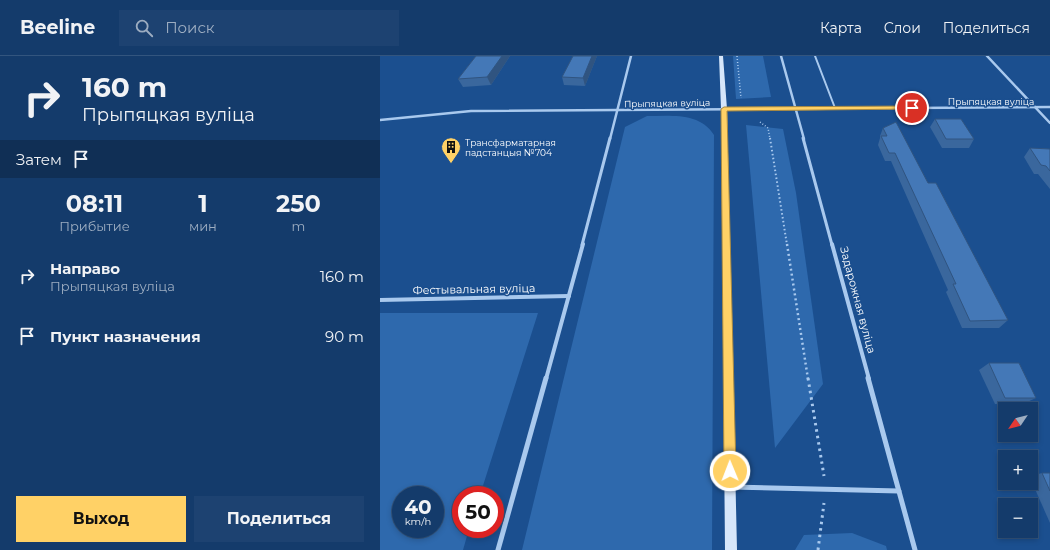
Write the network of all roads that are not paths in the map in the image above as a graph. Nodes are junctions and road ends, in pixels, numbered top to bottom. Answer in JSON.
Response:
{"nodes":[{"id":1,"x":631,"y":56,"type":"edge"},
{"id":2,"x":721,"y":56,"type":"edge"},
{"id":3,"x":781,"y":56,"type":"edge"},
{"id":4,"x":815,"y":56,"type":"edge"},
{"id":5,"x":987,"y":56,"type":"edge"},
{"id":6,"x":1036,"y":107,"type":"junction"},
{"id":7,"x":1050,"y":107,"type":"edge"},
{"id":8,"x":795,"y":108,"type":"junction"},
{"id":9,"x":835,"y":108,"type":"junction"},
{"id":10,"x":724,"y":109,"type":"junction"},
{"id":11,"x":617,"y":110,"type":"junction"},
{"id":12,"x":380,"y":120,"type":"edge"},
{"id":13,"x":1050,"y":123,"type":"edge"},
{"id":14,"x":568,"y":296,"type":"junction"},
{"id":15,"x":380,"y":300,"type":"edge"},
{"id":16,"x":730,"y":487,"type":"junction"},
{"id":17,"x":899,"y":491,"type":"junction"},
{"id":18,"x":498,"y":550,"type":"edge"},
{"id":19,"x":731,"y":550,"type":"edge"},
{"id":20,"x":915,"y":550,"type":"edge"}],
"edges":[{"from":1,"to":11,"type":"street"},
{"from":2,"to":10,"type":"main road"},
{"from":3,"to":8,"type":"street","name":"Задарожная вуліца"},
{"from":4,"to":9,"type":"lane"},
{"from":5,"to":6,"type":"street"},
{"from":6,"to":7,"type":"street","name":"Прыпяцкая вуліца"},
{"from":6,"to":9,"type":"street","name":"Прыпяцкая вуліца"},
{"from":6,"to":13,"type":"street"},
{"from":8,"to":9,"type":"street","name":"Прыпяцкая вуліца"},
{"from":8,"to":10,"type":"street","name":"Прыпяцкая вуліца"},
{"from":8,"to":17,"type":"street","name":"Задарожная вуліца"},
{"from":10,"to":11,"type":"street","name":"Прыпяцкая вуліца"},
{"from":10,"to":16,"type":"main road"},
{"from":11,"to":12,"type":"street","name":"Прыпяцкая вуліца"},
{"from":11,"to":14,"type":"street"},
{"from":14,"to":15,"type":"street","name":"Фестывальная вуліца"},
{"from":14,"to":18,"type":"street"},
{"from":16,"to":17,"type":"street"},
{"from":16,"to":19,"type":"main road"},
{"from":17,"to":20,"type":"street","name":"Задарожная вуліца"}]}
